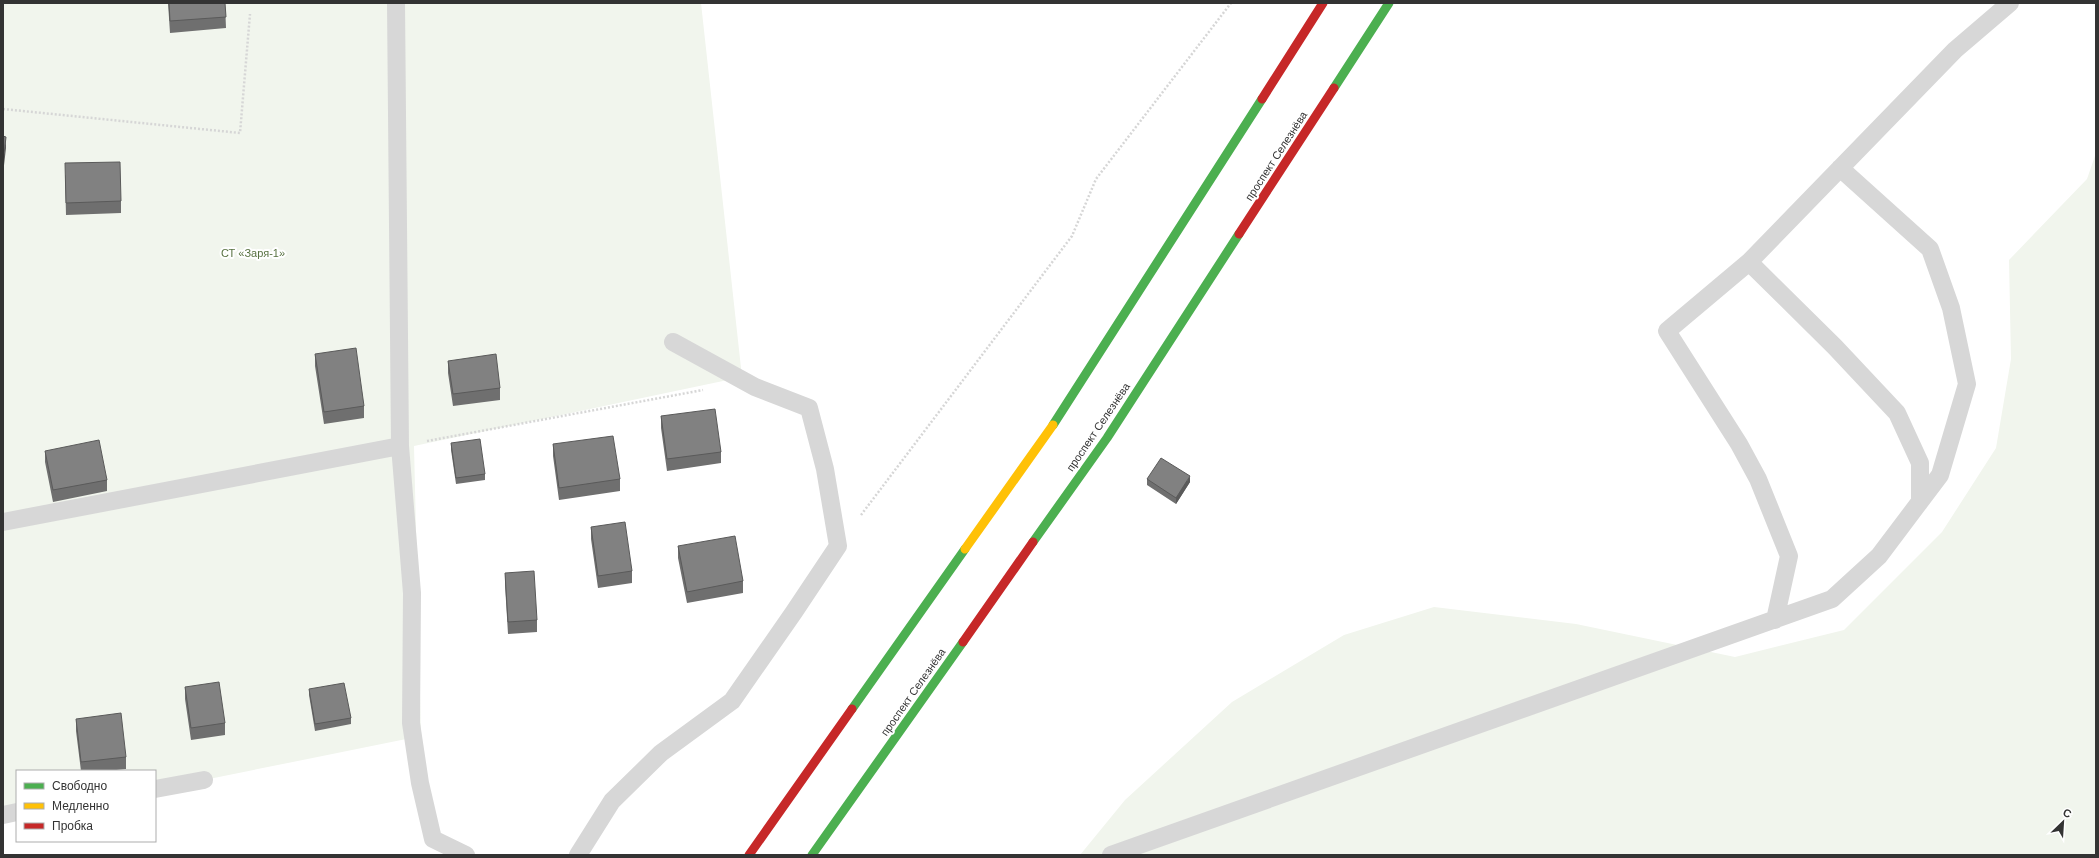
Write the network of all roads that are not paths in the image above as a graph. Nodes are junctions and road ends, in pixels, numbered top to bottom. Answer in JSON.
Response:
{"nodes":[{"id":1,"x":396,"y":3,"type":"edge"},
{"id":2,"x":1323,"y":3,"type":"edge"},
{"id":3,"x":1389,"y":3,"type":"edge"},
{"id":4,"x":2010,"y":3,"type":"edge"},
{"id":5,"x":1840,"y":168,"type":"junction"},
{"id":6,"x":1749,"y":262,"type":"junction"},
{"id":7,"x":673,"y":342,"type":"dead end"},
{"id":8,"x":400,"y":446,"type":"junction"},
{"id":9,"x":1920,"y":502,"type":"junction"},
{"id":10,"x":3,"y":522,"type":"edge"},
{"id":11,"x":1776,"y":620,"type":"junction"},
{"id":12,"x":204,"y":780,"type":"dead end"},
{"id":13,"x":156,"y":789,"type":"edge"},
{"id":14,"x":16,"y":812,"type":"edge"},
{"id":15,"x":3,"y":815,"type":"edge"},
{"id":16,"x":466,"y":855,"type":"edge"},
{"id":17,"x":578,"y":855,"type":"edge"},
{"id":18,"x":749,"y":855,"type":"edge"},
{"id":19,"x":812,"y":855,"type":"edge"},
{"id":20,"x":1111,"y":855,"type":"edge"}],
"edges":[{"from":1,"to":8,"type":"lane"},
{"from":2,"to":18,"type":"main road"},
{"from":3,"to":19,"type":"main road","name":"проспект Селезнёва"},
{"from":4,"to":5,"type":"lane"},
{"from":5,"to":6,"type":"lane"},
{"from":5,"to":9,"type":"lane"},
{"from":6,"to":9,"type":"lane"},
{"from":6,"to":11,"type":"lane"},
{"from":7,"to":17,"type":"lane"},
{"from":8,"to":10,"type":"lane"},
{"from":8,"to":16,"type":"lane"},
{"from":9,"to":11,"type":"lane"},
{"from":11,"to":20,"type":"lane"},
{"from":12,"to":13,"type":"lane"},
{"from":14,"to":15,"type":"lane"}]}
